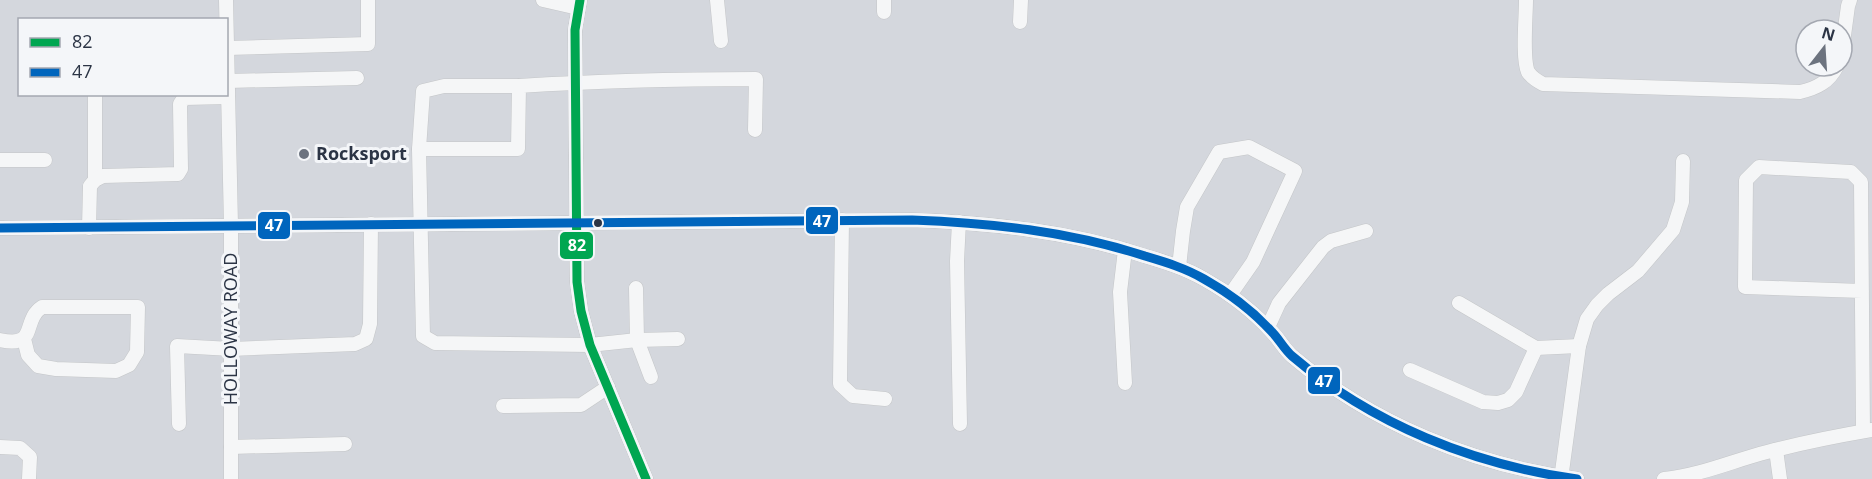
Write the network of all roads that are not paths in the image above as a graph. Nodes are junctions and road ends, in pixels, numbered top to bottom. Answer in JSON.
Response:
{"nodes":[{"id":1,"x":226,"y":0,"type":"edge"},
{"id":2,"x":368,"y":0,"type":"edge"},
{"id":3,"x":543,"y":0,"type":"edge"},
{"id":4,"x":717,"y":0,"type":"edge"},
{"id":5,"x":1021,"y":0,"type":"edge"},
{"id":6,"x":1526,"y":0,"type":"edge"},
{"id":7,"x":1850,"y":0,"type":"edge"},
{"id":8,"x":579,"y":4,"type":"edge"},
{"id":9,"x":226,"y":18,"type":"edge"},
{"id":10,"x":1846,"y":18,"type":"edge"},
{"id":11,"x":1020,"y":22,"type":"dead end"},
{"id":12,"x":720,"y":41,"type":"dead end"},
{"id":13,"x":228,"y":48,"type":"edge"},
{"id":14,"x":357,"y":78,"type":"dead end"},
{"id":15,"x":1828,"y":78,"type":"edge"},
{"id":16,"x":228,"y":81,"type":"joint"},
{"id":17,"x":575,"y":83,"type":"junction"},
{"id":18,"x":519,"y":86,"type":"junction"},
{"id":19,"x":95,"y":96,"type":"edge"},
{"id":20,"x":228,"y":97,"type":"junction"},
{"id":21,"x":755,"y":130,"type":"dead end"},
{"id":22,"x":419,"y":149,"type":"junction"},
{"id":23,"x":0,"y":160,"type":"edge"},
{"id":24,"x":45,"y":160,"type":"dead end"},
{"id":25,"x":1683,"y":160,"type":"dead end"},
{"id":26,"x":95,"y":180,"type":"junction"},
{"id":27,"x":842,"y":220,"type":"junction"},
{"id":28,"x":960,"y":222,"type":"junction"},
{"id":29,"x":576,"y":223,"type":"junction"},
{"id":30,"x":371,"y":224,"type":"junction"},
{"id":31,"x":421,"y":224,"type":"junction"},
{"id":32,"x":231,"y":225,"type":"junction"},
{"id":33,"x":0,"y":228,"type":"edge"},
{"id":34,"x":89,"y":228,"type":"junction"},
{"id":35,"x":1366,"y":231,"type":"dead end"},
{"id":36,"x":1125,"y":250,"type":"junction"},
{"id":37,"x":1179,"y":267,"type":"junction"},
{"id":38,"x":636,"y":288,"type":"dead end"},
{"id":39,"x":1862,"y":291,"type":"junction"},
{"id":40,"x":1230,"y":295,"type":"junction"},
{"id":41,"x":1460,"y":303,"type":"dead end"},
{"id":42,"x":1268,"y":327,"type":"junction"},
{"id":43,"x":24,"y":339,"type":"junction"},
{"id":44,"x":678,"y":339,"type":"dead end"},
{"id":45,"x":0,"y":340,"type":"edge"},
{"id":46,"x":638,"y":340,"type":"junction"},
{"id":47,"x":590,"y":345,"type":"junction"},
{"id":48,"x":1579,"y":346,"type":"junction"},
{"id":49,"x":1536,"y":348,"type":"junction"},
{"id":50,"x":231,"y":349,"type":"junction"},
{"id":51,"x":1410,"y":370,"type":"dead end"},
{"id":52,"x":651,"y":377,"type":"dead end"},
{"id":53,"x":1125,"y":383,"type":"dead end"},
{"id":54,"x":608,"y":387,"type":"junction"},
{"id":55,"x":885,"y":399,"type":"dead end"},
{"id":56,"x":503,"y":406,"type":"dead end"},
{"id":57,"x":179,"y":424,"type":"dead end"},
{"id":58,"x":960,"y":424,"type":"dead end"},
{"id":59,"x":1867,"y":431,"type":"edge"},
{"id":60,"x":345,"y":444,"type":"dead end"},
{"id":61,"x":0,"y":447,"type":"edge"},
{"id":62,"x":231,"y":447,"type":"junction"},
{"id":63,"x":1776,"y":450,"type":"junction"},
{"id":64,"x":1561,"y":478,"type":"edge"},
{"id":65,"x":29,"y":479,"type":"edge"},
{"id":66,"x":231,"y":479,"type":"edge"},
{"id":67,"x":646,"y":479,"type":"edge"},
{"id":68,"x":1577,"y":479,"type":"edge"},
{"id":69,"x":1664,"y":479,"type":"edge"},
{"id":70,"x":1780,"y":479,"type":"edge"}],
"edges":[{"from":1,"to":9,"type":"street","name":"HOLLOWAY ROAD"},
{"from":2,"to":13,"type":"street"},
{"from":3,"to":8,"type":"street"},
{"from":4,"to":12,"type":"street"},
{"from":5,"to":11,"type":"street"},
{"from":6,"to":15,"type":"street"},
{"from":7,"to":10,"type":"street"},
{"from":8,"to":17,"type":"street"},
{"from":14,"to":16,"type":"street"},
{"from":16,"to":20,"type":"street","name":"HOLLOWAY ROAD"},
{"from":17,"to":18,"type":"street"},
{"from":17,"to":21,"type":"street"},
{"from":17,"to":29,"type":"street"},
{"from":18,"to":22,"type":"street"},
{"from":18,"to":22,"type":"street"},
{"from":19,"to":26,"type":"street"},
{"from":20,"to":26,"type":"street"},
{"from":20,"to":32,"type":"street","name":"HOLLOWAY ROAD"},
{"from":22,"to":31,"type":"street"},
{"from":23,"to":24,"type":"street"},
{"from":25,"to":48,"type":"street"},
{"from":26,"to":34,"type":"street"},
{"from":27,"to":28,"type":"street"},
{"from":27,"to":29,"type":"street"},
{"from":27,"to":55,"type":"street"},
{"from":28,"to":36,"type":"street"},
{"from":28,"to":58,"type":"street"},
{"from":29,"to":31,"type":"street"},
{"from":29,"to":47,"type":"street"},
{"from":30,"to":31,"type":"street"},
{"from":30,"to":32,"type":"street"},
{"from":30,"to":50,"type":"street"},
{"from":31,"to":47,"type":"street"},
{"from":32,"to":34,"type":"street"},
{"from":32,"to":50,"type":"street","name":"HOLLOWAY ROAD"},
{"from":33,"to":34,"type":"street"},
{"from":35,"to":42,"type":"street"},
{"from":36,"to":37,"type":"street"},
{"from":36,"to":53,"type":"street"},
{"from":37,"to":40,"type":"street"},
{"from":37,"to":40,"type":"street"},
{"from":38,"to":46,"type":"street"},
{"from":39,"to":39,"type":"street"},
{"from":39,"to":59,"type":"street"},
{"from":40,"to":42,"type":"street"},
{"from":41,"to":49,"type":"street"},
{"from":42,"to":64,"type":"street"},
{"from":43,"to":43,"type":"street"},
{"from":43,"to":45,"type":"street"},
{"from":44,"to":46,"type":"street"},
{"from":46,"to":47,"type":"street"},
{"from":46,"to":52,"type":"street"},
{"from":47,"to":54,"type":"street"},
{"from":48,"to":49,"type":"street"},
{"from":48,"to":64,"type":"street"},
{"from":49,"to":51,"type":"street"},
{"from":50,"to":57,"type":"street"},
{"from":50,"to":62,"type":"street","name":"HOLLOWAY ROAD"},
{"from":54,"to":56,"type":"street"},
{"from":54,"to":67,"type":"street"},
{"from":59,"to":63,"type":"street"},
{"from":60,"to":62,"type":"street"},
{"from":61,"to":65,"type":"street"},
{"from":62,"to":66,"type":"street","name":"HOLLOWAY ROAD"},
{"from":63,"to":69,"type":"street"},
{"from":63,"to":70,"type":"street"},
{"from":64,"to":68,"type":"street"}]}
